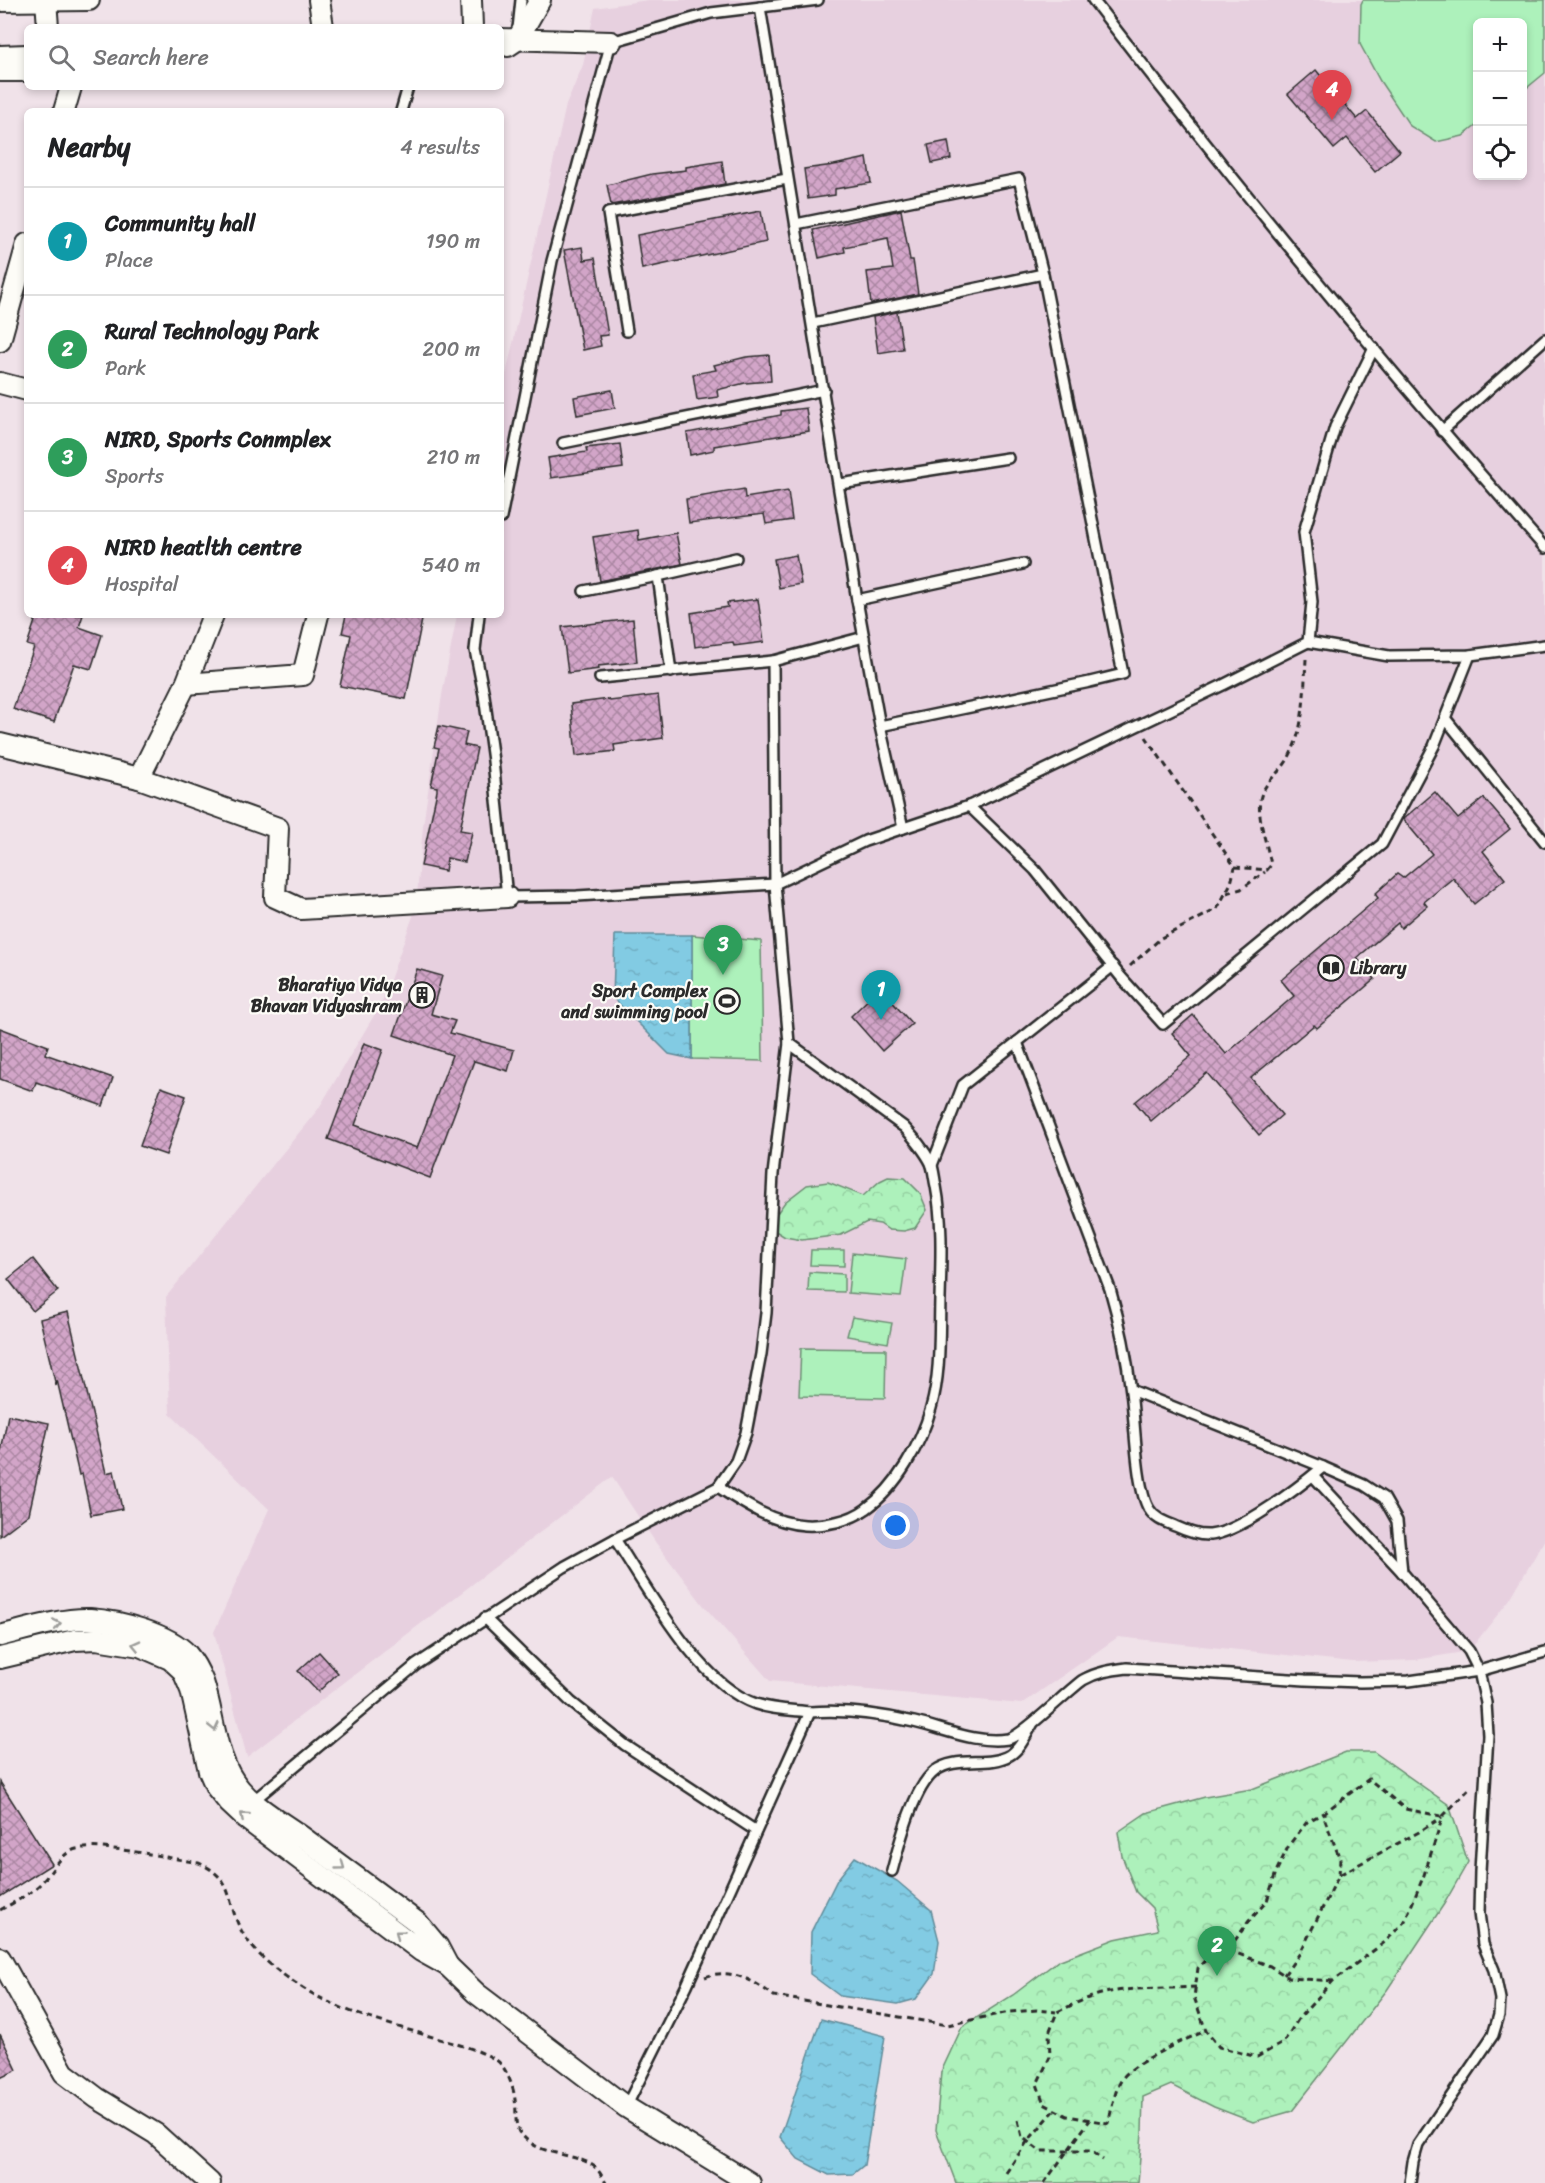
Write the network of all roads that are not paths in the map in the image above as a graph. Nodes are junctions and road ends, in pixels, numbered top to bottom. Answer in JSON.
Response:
{"nodes":[{"id":1,"x":46,"y":0,"type":"edge"},
{"id":2,"x":89,"y":0,"type":"edge"},
{"id":3,"x":319,"y":0,"type":"edge"},
{"id":4,"x":471,"y":0,"type":"edge"},
{"id":5,"x":520,"y":0,"type":"edge"},
{"id":6,"x":540,"y":0,"type":"edge"},
{"id":7,"x":818,"y":0,"type":"edge"},
{"id":8,"x":1093,"y":0,"type":"edge"},
{"id":9,"x":0,"y":1,"type":"edge"},
{"id":10,"x":760,"y":7,"type":"junction"},
{"id":11,"x":48,"y":24,"type":"edge"},
{"id":12,"x":323,"y":24,"type":"edge"},
{"id":13,"x":472,"y":24,"type":"edge"},
{"id":14,"x":611,"y":42,"type":"junction"},
{"id":15,"x":506,"y":43,"type":"edge"},
{"id":16,"x":0,"y":56,"type":"edge"},
{"id":17,"x":24,"y":56,"type":"edge"},
{"id":18,"x":0,"y":71,"type":"edge"},
{"id":19,"x":24,"y":71,"type":"edge"},
{"id":20,"x":70,"y":90,"type":"edge"},
{"id":21,"x":407,"y":90,"type":"edge"},
{"id":22,"x":65,"y":108,"type":"edge"},
{"id":23,"x":402,"y":108,"type":"edge"},
{"id":24,"x":787,"y":179,"type":"junction"},
{"id":25,"x":796,"y":224,"type":"junction"},
{"id":26,"x":24,"y":255,"type":"edge"},
{"id":27,"x":1043,"y":274,"type":"junction"},
{"id":28,"x":813,"y":323,"type":"junction"},
{"id":29,"x":627,"y":331,"type":"dead end"},
{"id":30,"x":1545,"y":339,"type":"edge"},
{"id":31,"x":0,"y":340,"type":"edge"},
{"id":32,"x":1374,"y":348,"type":"junction"},
{"id":33,"x":0,"y":383,"type":"edge"},
{"id":34,"x":24,"y":389,"type":"edge"},
{"id":35,"x":824,"y":390,"type":"junction"},
{"id":36,"x":1442,"y":431,"type":"junction"},
{"id":37,"x":563,"y":443,"type":"dead end"},
{"id":38,"x":1008,"y":458,"type":"dead end"},
{"id":39,"x":840,"y":484,"type":"junction"},
{"id":40,"x":504,"y":503,"type":"edge"},
{"id":41,"x":1545,"y":548,"type":"edge"},
{"id":42,"x":736,"y":558,"type":"dead end"},
{"id":43,"x":1023,"y":564,"type":"dead end"},
{"id":44,"x":658,"y":576,"type":"junction"},
{"id":45,"x":584,"y":591,"type":"dead end"},
{"id":46,"x":857,"y":600,"type":"junction"},
{"id":47,"x":212,"y":618,"type":"edge"},
{"id":48,"x":317,"y":618,"type":"edge"},
{"id":49,"x":479,"y":618,"type":"edge"},
{"id":50,"x":864,"y":637,"type":"junction"},
{"id":51,"x":1308,"y":642,"type":"junction"},
{"id":52,"x":1545,"y":645,"type":"edge"},
{"id":53,"x":1470,"y":655,"type":"junction"},
{"id":54,"x":773,"y":661,"type":"junction"},
{"id":55,"x":671,"y":672,"type":"junction"},
{"id":56,"x":600,"y":678,"type":"dead end"},
{"id":57,"x":186,"y":684,"type":"junction"},
{"id":58,"x":1445,"y":718,"type":"junction"},
{"id":59,"x":880,"y":726,"type":"junction"},
{"id":60,"x":0,"y":744,"type":"edge"},
{"id":61,"x":139,"y":778,"type":"junction"},
{"id":62,"x":969,"y":806,"type":"junction"},
{"id":63,"x":903,"y":828,"type":"junction"},
{"id":64,"x":1545,"y":842,"type":"edge"},
{"id":65,"x":775,"y":884,"type":"junction"},
{"id":66,"x":507,"y":897,"type":"junction"},
{"id":67,"x":1113,"y":966,"type":"junction"},
{"id":68,"x":1017,"y":1042,"type":"junction"},
{"id":69,"x":789,"y":1043,"type":"junction"},
{"id":70,"x":932,"y":1165,"type":"junction"},
{"id":71,"x":1131,"y":1390,"type":"junction"},
{"id":72,"x":1323,"y":1467,"type":"junction"},
{"id":73,"x":1313,"y":1476,"type":"junction"},
{"id":74,"x":718,"y":1487,"type":"junction"},
{"id":75,"x":615,"y":1539,"type":"junction"},
{"id":76,"x":1402,"y":1572,"type":"junction"},
{"id":77,"x":485,"y":1618,"type":"junction"},
{"id":78,"x":0,"y":1636,"type":"edge"},
{"id":79,"x":1545,"y":1652,"type":"edge"},
{"id":80,"x":174,"y":1653,"type":"junction"},
{"id":81,"x":0,"y":1658,"type":"edge"},
{"id":82,"x":1479,"y":1671,"type":"junction"},
{"id":83,"x":810,"y":1712,"type":"junction"},
{"id":84,"x":1034,"y":1722,"type":"junction"},
{"id":85,"x":253,"y":1801,"type":"junction"},
{"id":86,"x":756,"y":1831,"type":"junction"},
{"id":87,"x":892,"y":1871,"type":"dead end"},
{"id":88,"x":0,"y":1958,"type":"edge"},
{"id":89,"x":448,"y":1966,"type":"junction"},
{"id":90,"x":626,"y":2107,"type":"junction"},
{"id":91,"x":210,"y":2183,"type":"edge"},
{"id":92,"x":750,"y":2183,"type":"edge"},
{"id":93,"x":1410,"y":2183,"type":"edge"}],
"edges":[{"from":1,"to":2,"type":"street"},
{"from":1,"to":9,"type":"street"},
{"from":1,"to":11,"type":"street"},
{"from":3,"to":12,"type":"street"},
{"from":4,"to":13,"type":"street"},
{"from":5,"to":15,"type":"lane"},
{"from":6,"to":15,"type":"street"},
{"from":7,"to":10,"type":"lane"},
{"from":8,"to":32,"type":"lane"},
{"from":10,"to":14,"type":"lane"},
{"from":10,"to":24,"type":"lane"},
{"from":14,"to":15,"type":"street"},
{"from":14,"to":40,"type":"lane"},
{"from":16,"to":17,"type":"street"},
{"from":18,"to":19,"type":"street"},
{"from":20,"to":22,"type":"street"},
{"from":21,"to":23,"type":"lane"},
{"from":24,"to":25,"type":"lane"},
{"from":24,"to":29,"type":"lane"},
{"from":25,"to":27,"type":"lane"},
{"from":25,"to":28,"type":"lane"},
{"from":26,"to":31,"type":"street"},
{"from":27,"to":28,"type":"lane"},
{"from":27,"to":59,"type":"lane"},
{"from":28,"to":35,"type":"lane"},
{"from":30,"to":36,"type":"lane"},
{"from":32,"to":36,"type":"lane"},
{"from":32,"to":51,"type":"lane"},
{"from":33,"to":34,"type":"street"},
{"from":35,"to":37,"type":"lane"},
{"from":35,"to":39,"type":"lane"},
{"from":36,"to":41,"type":"lane"},
{"from":38,"to":39,"type":"lane"},
{"from":39,"to":46,"type":"lane"},
{"from":42,"to":44,"type":"lane"},
{"from":43,"to":46,"type":"lane"},
{"from":44,"to":45,"type":"lane"},
{"from":44,"to":55,"type":"lane"},
{"from":46,"to":50,"type":"lane"},
{"from":47,"to":57,"type":"street"},
{"from":48,"to":57,"type":"street"},
{"from":49,"to":66,"type":"lane"},
{"from":50,"to":54,"type":"lane"},
{"from":50,"to":59,"type":"lane"},
{"from":51,"to":53,"type":"lane"},
{"from":51,"to":62,"type":"lane"},
{"from":52,"to":53,"type":"lane"},
{"from":53,"to":58,"type":"lane"},
{"from":54,"to":55,"type":"lane"},
{"from":54,"to":65,"type":"lane"},
{"from":55,"to":56,"type":"lane"},
{"from":57,"to":61,"type":"street"},
{"from":58,"to":64,"type":"lane"},
{"from":58,"to":67,"type":"lane"},
{"from":59,"to":63,"type":"lane"},
{"from":60,"to":61,"type":"street"},
{"from":61,"to":66,"type":"street"},
{"from":62,"to":63,"type":"lane"},
{"from":62,"to":67,"type":"lane"},
{"from":63,"to":65,"type":"lane"},
{"from":65,"to":66,"type":"lane"},
{"from":65,"to":69,"type":"lane"},
{"from":67,"to":68,"type":"lane"},
{"from":68,"to":70,"type":"lane"},
{"from":68,"to":71,"type":"lane"},
{"from":69,"to":70,"type":"lane"},
{"from":69,"to":74,"type":"lane"},
{"from":70,"to":74,"type":"lane"},
{"from":71,"to":72,"type":"lane"},
{"from":71,"to":73,"type":"lane"},
{"from":72,"to":73,"type":"lane"},
{"from":72,"to":76,"type":"lane"},
{"from":73,"to":76,"type":"lane"},
{"from":74,"to":75,"type":"lane"},
{"from":75,"to":77,"type":"lane"},
{"from":75,"to":83,"type":"lane"},
{"from":76,"to":82,"type":"lane"},
{"from":77,"to":85,"type":"lane"},
{"from":77,"to":86,"type":"lane"},
{"from":78,"to":80,"type":"street","one_way":true},
{"from":79,"to":82,"type":"lane"},
{"from":80,"to":81,"type":"street","one_way":true},
{"from":80,"to":85,"type":"street","one_way":true},
{"from":89,"to":80,"type":"street","one_way":true},
{"from":82,"to":84,"type":"lane"},
{"from":82,"to":93,"type":"lane"},
{"from":83,"to":84,"type":"lane"},
{"from":83,"to":86,"type":"lane"},
{"from":84,"to":87,"type":"lane"},
{"from":85,"to":89,"type":"street","one_way":true},
{"from":86,"to":90,"type":"lane"},
{"from":88,"to":91,"type":"street"},
{"from":89,"to":90,"type":"street"},
{"from":90,"to":92,"type":"street"}]}
